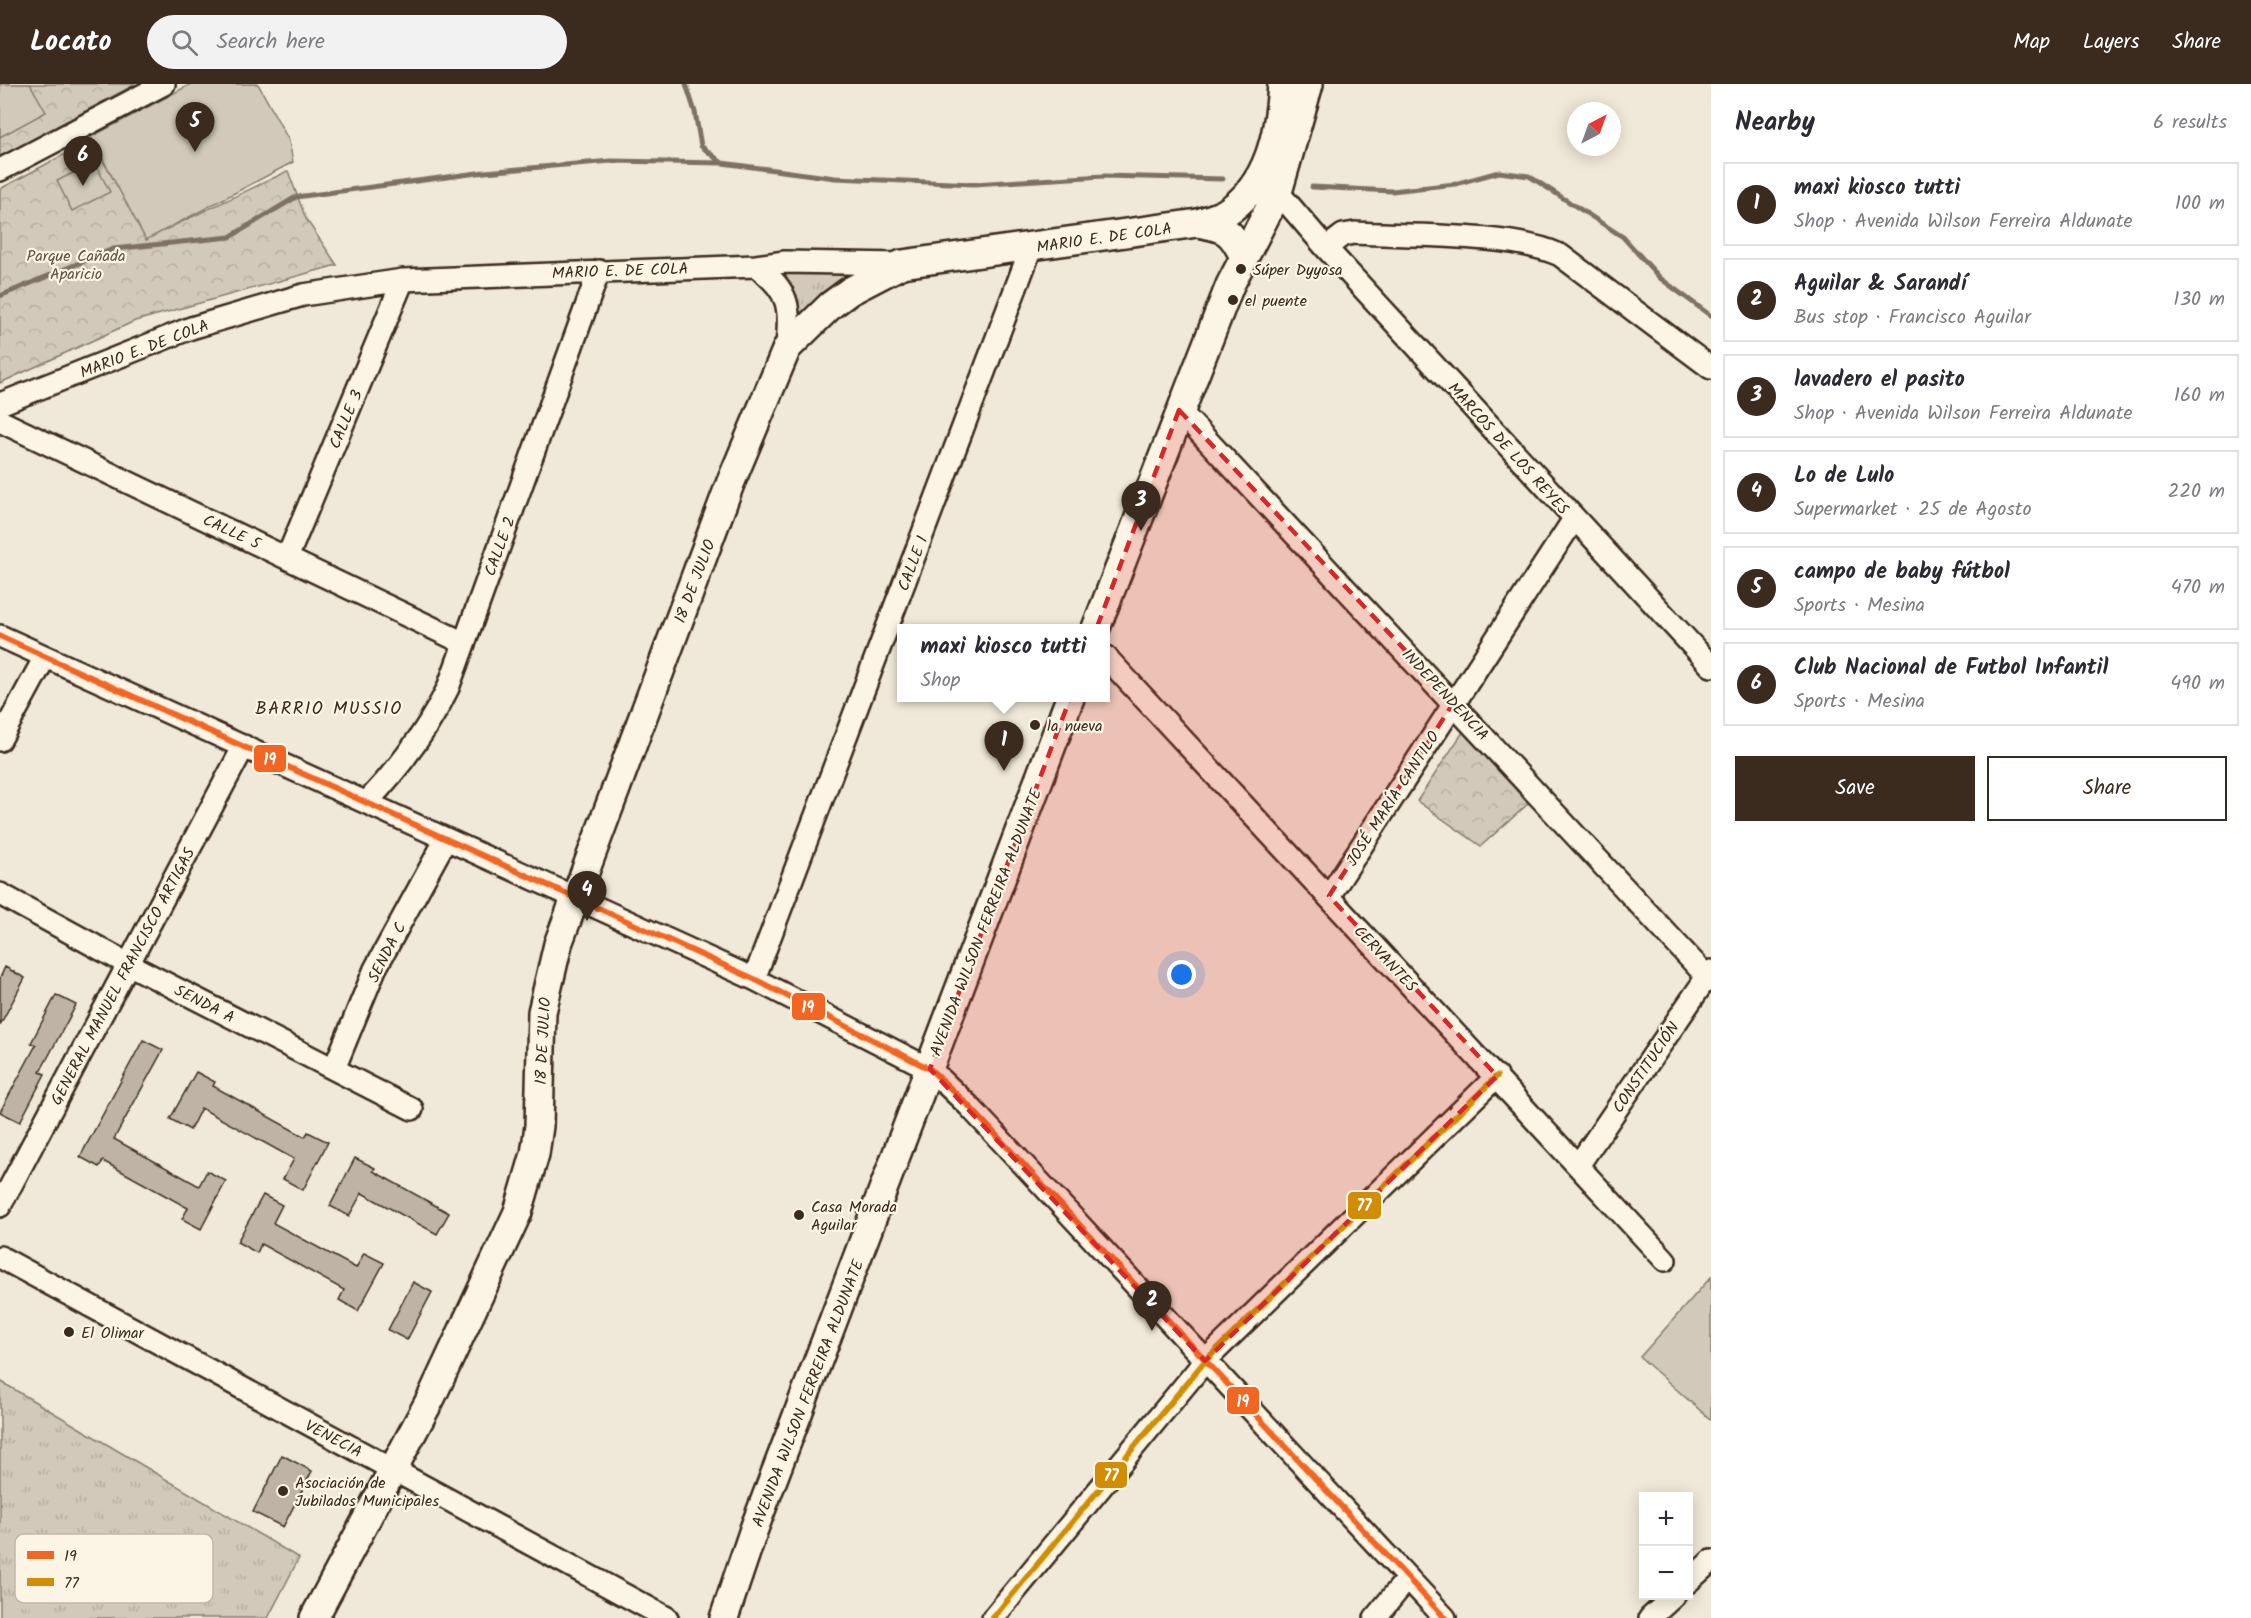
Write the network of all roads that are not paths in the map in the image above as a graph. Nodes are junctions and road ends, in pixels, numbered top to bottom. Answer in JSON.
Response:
{"nodes":[{"id":1,"x":164,"y":84,"type":"edge"},
{"id":2,"x":1282,"y":84,"type":"edge"},
{"id":3,"x":1309,"y":84,"type":"edge"},
{"id":4,"x":1292,"y":143,"type":"junction"},
{"id":5,"x":1268,"y":163,"type":"junction"},
{"id":6,"x":0,"y":170,"type":"edge"},
{"id":7,"x":1278,"y":192,"type":"junction"},
{"id":8,"x":1198,"y":223,"type":"junction"},
{"id":9,"x":1309,"y":228,"type":"junction"},
{"id":10,"x":1031,"y":248,"type":"junction"},
{"id":11,"x":1326,"y":248,"type":"junction"},
{"id":12,"x":1243,"y":255,"type":"junction"},
{"id":13,"x":902,"y":264,"type":"junction"},
{"id":14,"x":756,"y":266,"type":"junction"},
{"id":15,"x":599,"y":271,"type":"junction"},
{"id":16,"x":403,"y":280,"type":"junction"},
{"id":17,"x":787,"y":348,"type":"junction"},
{"id":18,"x":1711,"y":368,"type":"edge"},
{"id":19,"x":0,"y":404,"type":"edge"},
{"id":20,"x":1179,"y":410,"type":"junction"},
{"id":21,"x":0,"y":421,"type":"edge"},
{"id":22,"x":1574,"y":519,"type":"junction"},
{"id":23,"x":287,"y":558,"type":"junction"},
{"id":24,"x":1098,"y":624,"type":"edge"},
{"id":25,"x":0,"y":636,"type":"edge"},
{"id":26,"x":464,"y":644,"type":"junction"},
{"id":27,"x":45,"y":657,"type":"junction"},
{"id":28,"x":1110,"y":661,"type":"edge"},
{"id":29,"x":1711,"y":666,"type":"edge"},
{"id":30,"x":1068,"y":702,"type":"edge"},
{"id":31,"x":1454,"y":702,"type":"junction"},
{"id":32,"x":0,"y":740,"type":"edge"},
{"id":33,"x":244,"y":746,"type":"junction"},
{"id":34,"x":367,"y":802,"type":"junction"},
{"id":35,"x":446,"y":839,"type":"junction"},
{"id":36,"x":0,"y":894,"type":"edge"},
{"id":37,"x":1329,"y":896,"type":"junction"},
{"id":38,"x":574,"y":899,"type":"junction"},
{"id":39,"x":128,"y":964,"type":"junction"},
{"id":40,"x":1710,"y":976,"type":"edge"},
{"id":41,"x":754,"y":979,"type":"junction"},
{"id":42,"x":334,"y":1069,"type":"junction"},
{"id":43,"x":930,"y":1069,"type":"junction"},
{"id":44,"x":1497,"y":1076,"type":"junction"},
{"id":45,"x":412,"y":1109,"type":"dead end"},
{"id":46,"x":1579,"y":1164,"type":"junction"},
{"id":47,"x":0,"y":1206,"type":"edge"},
{"id":48,"x":0,"y":1257,"type":"edge"},
{"id":49,"x":1665,"y":1260,"type":"dead end"},
{"id":50,"x":1205,"y":1361,"type":"junction"},
{"id":51,"x":395,"y":1471,"type":"junction"},
{"id":52,"x":1711,"y":1562,"type":"edge"},
{"id":53,"x":1408,"y":1578,"type":"junction"},
{"id":54,"x":1693,"y":1578,"type":"edge"},
{"id":55,"x":1670,"y":1600,"type":"edge"},
{"id":56,"x":314,"y":1618,"type":"edge"},
{"id":57,"x":668,"y":1618,"type":"edge"},
{"id":58,"x":724,"y":1618,"type":"edge"},
{"id":59,"x":993,"y":1618,"type":"edge"},
{"id":60,"x":1376,"y":1618,"type":"edge"},
{"id":61,"x":1445,"y":1618,"type":"edge"},
{"id":62,"x":1650,"y":1618,"type":"edge"}],
"edges":[{"from":1,"to":6,"type":"street"},
{"from":2,"to":5,"type":"street"},
{"from":3,"to":4,"type":"street"},
{"from":4,"to":7,"type":"street"},
{"from":4,"to":9,"type":"street","name":"MARCOS DE LOS REYES"},
{"from":5,"to":7,"type":"street","name":"MARCOS DE LOS REYES"},
{"from":5,"to":8,"type":"street"},
{"from":7,"to":9,"type":"street","name":"MARCOS DE LOS REYES"},
{"from":7,"to":12,"type":"street"},
{"from":8,"to":10,"type":"street","name":"MARIO E. DE COLA"},
{"from":8,"to":12,"type":"street","name":"MARIO E. DE COLA"},
{"from":9,"to":11,"type":"street","name":"MARCOS DE LOS REYES"},
{"from":10,"to":13,"type":"street","name":"MARIO E. DE COLA"},
{"from":10,"to":41,"type":"street","name":"CALLE 1"},
{"from":11,"to":18,"type":"street"},
{"from":11,"to":22,"type":"street","name":"MARCOS DE LOS REYES"},
{"from":12,"to":20,"type":"street"},
{"from":13,"to":14,"type":"street","name":"MARIO E. DE COLA"},
{"from":13,"to":17,"type":"street","name":"18 DE JULIO"},
{"from":14,"to":15,"type":"street","name":"MARIO E. DE COLA"},
{"from":14,"to":17,"type":"street","name":"18 DE JULIO"},
{"from":15,"to":16,"type":"street","name":"MARIO E. DE COLA"},
{"from":15,"to":26,"type":"street","name":"CALLE 2"},
{"from":16,"to":19,"type":"street","name":"MARIO E. DE COLA"},
{"from":16,"to":23,"type":"street","name":"CALLE 3"},
{"from":17,"to":38,"type":"street","name":"18 DE JULIO"},
{"from":20,"to":24,"type":"street"},
{"from":20,"to":31,"type":"street","name":"INDEPENDENCIA"},
{"from":21,"to":23,"type":"street","name":"CALLE 5"},
{"from":22,"to":29,"type":"street","name":"MARCOS DE LOS REYES"},
{"from":22,"to":31,"type":"street","name":"JOSÉ MARÍA CANTILO"},
{"from":23,"to":26,"type":"street","name":"CALLE 5"},
{"from":25,"to":27,"type":"street"},
{"from":26,"to":34,"type":"street","name":"CALLE 2"},
{"from":27,"to":32,"type":"street"},
{"from":27,"to":33,"type":"street"},
{"from":28,"to":37,"type":"street","name":"CERVANTES"},
{"from":30,"to":43,"type":"street","name":"AVENIDA WILSON FERREIRA ALDUNATE"},
{"from":31,"to":37,"type":"street","name":"JOSÉ MARÍA CANTILO"},
{"from":31,"to":40,"type":"street","name":"INDEPENDENCIA"},
{"from":33,"to":34,"type":"street"},
{"from":33,"to":39,"type":"street","name":"GENERAL MANUEL FRANCISCO ARTIGAS"},
{"from":34,"to":35,"type":"street"},
{"from":35,"to":38,"type":"street"},
{"from":35,"to":42,"type":"street","name":"SENDA C"},
{"from":36,"to":39,"type":"street","name":"SENDA A"},
{"from":37,"to":44,"type":"street","name":"CERVANTES"},
{"from":38,"to":41,"type":"street"},
{"from":38,"to":51,"type":"street","name":"18 DE JULIO"},
{"from":39,"to":42,"type":"street","name":"SENDA A"},
{"from":39,"to":47,"type":"street","name":"GENERAL MANUEL FRANCISCO ARTIGAS"},
{"from":40,"to":46,"type":"street","name":"CONSTITUCIÓN"},
{"from":41,"to":43,"type":"street"},
{"from":42,"to":45,"type":"street","name":"SENDA A"},
{"from":43,"to":50,"type":"street"},
{"from":43,"to":58,"type":"street","name":"AVENIDA WILSON FERREIRA ALDUNATE"},
{"from":44,"to":46,"type":"street","name":"CERVANTES"},
{"from":44,"to":50,"type":"street"},
{"from":46,"to":49,"type":"street","name":"CERVANTES"},
{"from":48,"to":51,"type":"street","name":"VENECIA"},
{"from":50,"to":53,"type":"street"},
{"from":50,"to":59,"type":"street"},
{"from":51,"to":56,"type":"street","name":"18 DE JULIO"},
{"from":51,"to":57,"type":"street","name":"VENECIA"},
{"from":52,"to":54,"type":"street"},
{"from":53,"to":60,"type":"street"},
{"from":53,"to":61,"type":"street"},
{"from":55,"to":62,"type":"street"}]}
